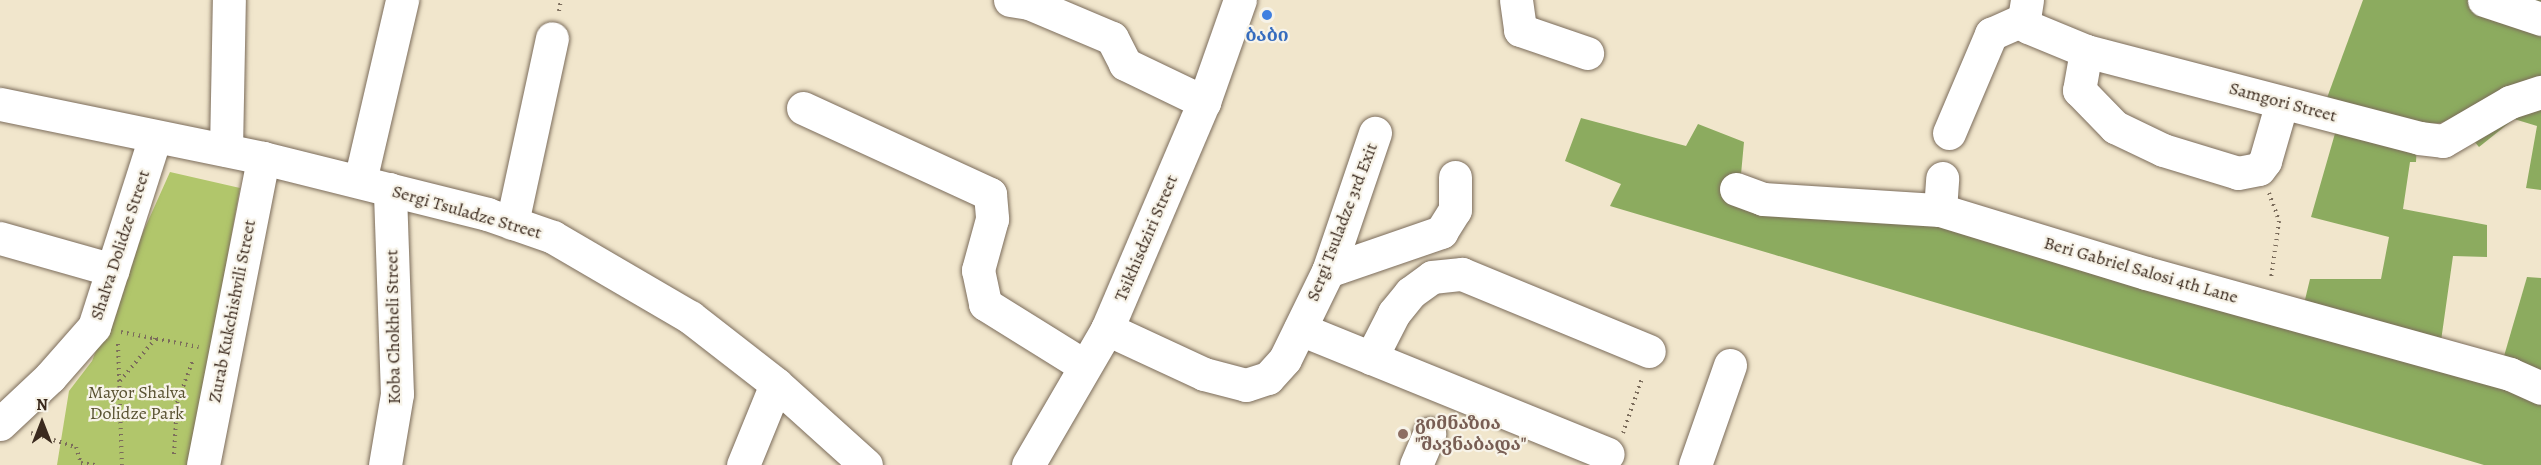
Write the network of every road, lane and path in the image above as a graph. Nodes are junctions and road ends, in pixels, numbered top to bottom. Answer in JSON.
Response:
{"nodes":[{"id":1,"x":229,"y":0,"type":"edge"},
{"id":2,"x":402,"y":0,"type":"edge"},
{"id":3,"x":1010,"y":0,"type":"edge"},
{"id":4,"x":1240,"y":0,"type":"edge"},
{"id":5,"x":1516,"y":0,"type":"edge"},
{"id":6,"x":2484,"y":0,"type":"edge"},
{"id":7,"x":2026,"y":10,"type":"edge"},
{"id":8,"x":2541,"y":19,"type":"edge"},
{"id":9,"x":552,"y":38,"type":"dead end"},
{"id":10,"x":2086,"y":51,"type":"junction"},
{"id":11,"x":1587,"y":54,"type":"dead end"},
{"id":12,"x":2536,"y":95,"type":"edge"},
{"id":13,"x":1204,"y":102,"type":"junction"},
{"id":14,"x":2282,"y":102,"type":"junction"},
{"id":15,"x":0,"y":104,"type":"edge"},
{"id":16,"x":803,"y":108,"type":"dead end"},
{"id":17,"x":1376,"y":133,"type":"dead end"},
{"id":18,"x":1949,"y":133,"type":"dead end"},
{"id":19,"x":155,"y":137,"type":"junction"},
{"id":20,"x":226,"y":150,"type":"junction"},
{"id":21,"x":263,"y":158,"type":"junction"},
{"id":22,"x":2259,"y":169,"type":"junction"},
{"id":23,"x":1455,"y":177,"type":"dead end"},
{"id":24,"x":1942,"y":178,"type":"dead end"},
{"id":25,"x":375,"y":185,"type":"junction"},
{"id":26,"x":1736,"y":189,"type":"dead end"},
{"id":27,"x":1940,"y":210,"type":"junction"},
{"id":28,"x":513,"y":223,"type":"junction"},
{"id":29,"x":0,"y":238,"type":"edge"},
{"id":30,"x":113,"y":270,"type":"junction"},
{"id":31,"x":1328,"y":271,"type":"junction"},
{"id":32,"x":2267,"y":307,"type":"junction"},
{"id":33,"x":102,"y":329,"type":"junction"},
{"id":34,"x":1107,"y":329,"type":"junction"},
{"id":35,"x":1300,"y":329,"type":"junction"},
{"id":36,"x":156,"y":338,"type":"junction"},
{"id":37,"x":1649,"y":351,"type":"joint"},
{"id":38,"x":1371,"y":358,"type":"junction"},
{"id":39,"x":1083,"y":365,"type":"junction"},
{"id":40,"x":1730,"y":365,"type":"dead end"},
{"id":41,"x":119,"y":384,"type":"junction"},
{"id":42,"x":776,"y":384,"type":"junction"},
{"id":43,"x":2541,"y":388,"type":"edge"},
{"id":44,"x":0,"y":424,"type":"edge"},
{"id":45,"x":1429,"y":434,"type":"dead end"},
{"id":46,"x":1608,"y":454,"type":"joint"},
{"id":47,"x":189,"y":464,"type":"edge"},
{"id":48,"x":95,"y":465,"type":"edge"},
{"id":49,"x":122,"y":465,"type":"edge"},
{"id":50,"x":385,"y":465,"type":"edge"},
{"id":51,"x":743,"y":465,"type":"edge"},
{"id":52,"x":866,"y":465,"type":"edge"},
{"id":53,"x":1028,"y":465,"type":"edge"},
{"id":54,"x":1416,"y":465,"type":"edge"},
{"id":55,"x":1695,"y":465,"type":"edge"}],
"edges":[{"from":1,"to":20,"type":"street"},
{"from":2,"to":25,"type":"street","name":"Koba Chokheli Street"},
{"from":3,"to":13,"type":"street"},
{"from":4,"to":13,"type":"street","name":"Tsikhisdziri Street"},
{"from":5,"to":11,"type":"street"},
{"from":6,"to":8,"type":"street"},
{"from":7,"to":10,"type":"street","name":"Samgori Street"},
{"from":7,"to":18,"type":"street","name":"Samgori Street"},
{"from":9,"to":28,"type":"street"},
{"from":10,"to":14,"type":"street","name":"Samgori Street"},
{"from":10,"to":22,"type":"street"},
{"from":12,"to":14,"type":"street","name":"Samgori Street"},
{"from":13,"to":34,"type":"street","name":"Tsikhisdziri Street"},
{"from":14,"to":22,"type":"street"},
{"from":15,"to":19,"type":"street","name":"Sergi Tsuladze Street"},
{"from":16,"to":39,"type":"street"},
{"from":17,"to":31,"type":"street","name":"Sergi Tsuladze 3rd Exit"},
{"from":19,"to":20,"type":"street","name":"Sergi Tsuladze Street"},
{"from":19,"to":30,"type":"street","name":"Shalva Dolidze Street"},
{"from":20,"to":21,"type":"street","name":"Sergi Tsuladze Street"},
{"from":21,"to":25,"type":"street","name":"Sergi Tsuladze Street"},
{"from":21,"to":47,"type":"street","name":"Zurab Kukchishvili Street"},
{"from":22,"to":32,"type":"path"},
{"from":23,"to":31,"type":"street"},
{"from":24,"to":27,"type":"street"},
{"from":25,"to":28,"type":"street","name":"Sergi Tsuladze Street"},
{"from":25,"to":50,"type":"street","name":"Koba Chokheli Street"},
{"from":26,"to":27,"type":"street","name":"Beri Gabriel Salosi 4th Lane"},
{"from":27,"to":32,"type":"street","name":"Beri Gabriel Salosi 4th Lane"},
{"from":28,"to":42,"type":"street","name":"Sergi Tsuladze Street"},
{"from":29,"to":30,"type":"street"},
{"from":30,"to":33,"type":"street","name":"Shalva Dolidze Street"},
{"from":31,"to":35,"type":"street","name":"Sergi Tsuladze 3rd Exit"},
{"from":32,"to":43,"type":"street","name":"Beri Gabriel Salosi 4th Lane"},
{"from":33,"to":36,"type":"path"},
{"from":33,"to":41,"type":"path"},
{"from":33,"to":44,"type":"street","name":"Shalva Dolidze Street"},
{"from":34,"to":35,"type":"street","name":"Sergi Tsuladze 3rd Exit"},
{"from":34,"to":39,"type":"street","name":"Tsikhisdziri Street"},
{"from":35,"to":38,"type":"street"},
{"from":36,"to":41,"type":"path"},
{"from":36,"to":47,"type":"path"},
{"from":37,"to":38,"type":"street"},
{"from":37,"to":46,"type":"path"},
{"from":38,"to":46,"type":"street"},
{"from":39,"to":53,"type":"street","name":"Tsikhisdziri Street"},
{"from":40,"to":55,"type":"street"},
{"from":41,"to":49,"type":"path"},
{"from":42,"to":51,"type":"street"},
{"from":42,"to":52,"type":"street","name":"Sergi Tsuladze Street"},
{"from":44,"to":48,"type":"path"},
{"from":45,"to":54,"type":"street"}]}
